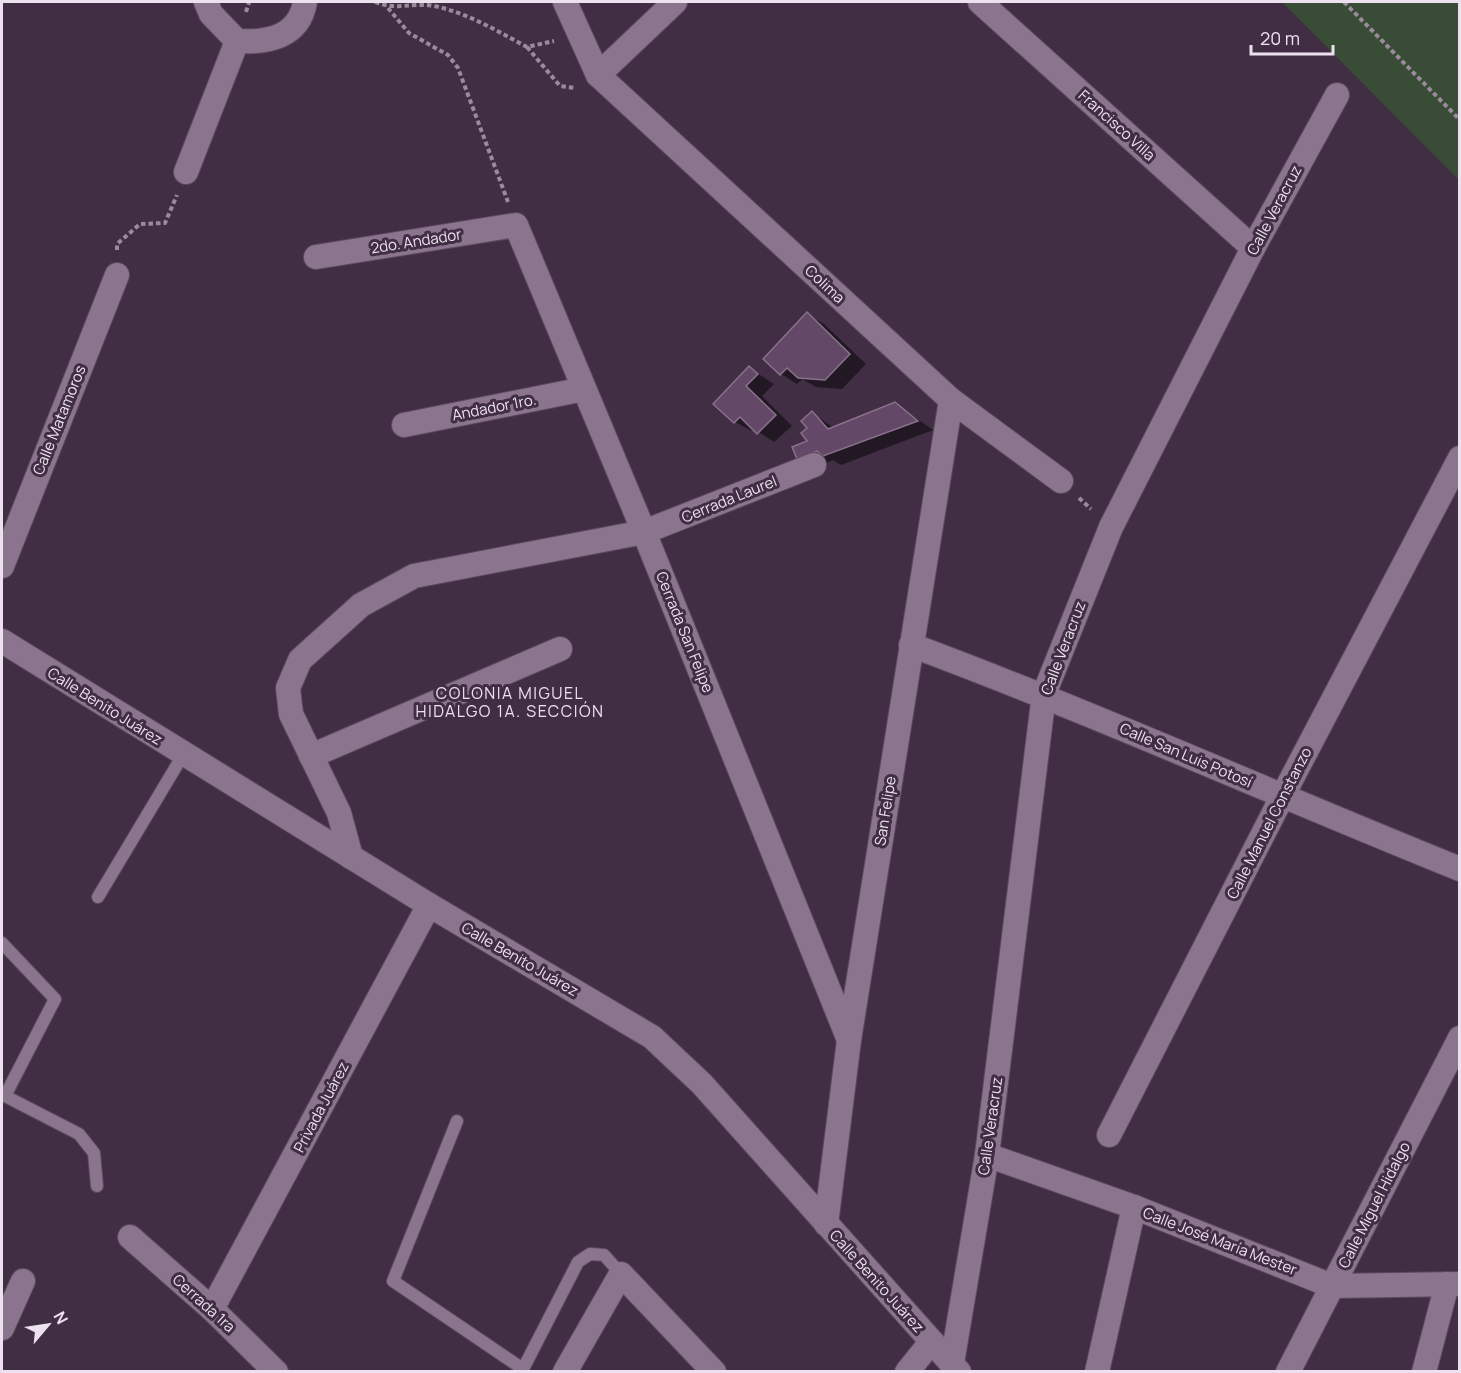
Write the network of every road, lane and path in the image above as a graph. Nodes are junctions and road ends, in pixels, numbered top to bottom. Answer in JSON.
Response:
{"nodes":[{"id":1,"x":206,"y":2,"type":"edge"},
{"id":2,"x":305,"y":2,"type":"edge"},
{"id":3,"x":375,"y":2,"type":"edge"},
{"id":4,"x":565,"y":2,"type":"edge"},
{"id":5,"x":675,"y":2,"type":"edge"},
{"id":6,"x":980,"y":2,"type":"edge"},
{"id":7,"x":1344,"y":2,"type":"edge"},
{"id":8,"x":388,"y":8,"type":"junction"},
{"id":9,"x":580,"y":34,"type":"junction"},
{"id":10,"x":237,"y":41,"type":"junction"},
{"id":11,"x":527,"y":47,"type":"junction"},
{"id":12,"x":598,"y":75,"type":"junction"},
{"id":13,"x":1337,"y":95,"type":"dead end"},
{"id":14,"x":1460,"y":120,"type":"edge"},
{"id":15,"x":186,"y":172,"type":"joint"},
{"id":16,"x":516,"y":225,"type":"junction"},
{"id":17,"x":1253,"y":248,"type":"junction"},
{"id":18,"x":316,"y":257,"type":"dead end"},
{"id":19,"x":117,"y":275,"type":"joint"},
{"id":20,"x":584,"y":389,"type":"junction"},
{"id":21,"x":951,"y":400,"type":"junction"},
{"id":22,"x":404,"y":425,"type":"dead end"},
{"id":23,"x":1460,"y":458,"type":"edge"},
{"id":24,"x":814,"y":465,"type":"dead end"},
{"id":25,"x":1061,"y":481,"type":"joint"},
{"id":26,"x":1111,"y":527,"type":"junction"},
{"id":27,"x":644,"y":532,"type":"junction"},
{"id":28,"x":2,"y":566,"type":"edge"},
{"id":29,"x":2,"y":641,"type":"edge"},
{"id":30,"x":911,"y":645,"type":"junction"},
{"id":31,"x":560,"y":650,"type":"dead end"},
{"id":32,"x":1044,"y":694,"type":"junction"},
{"id":33,"x":183,"y":755,"type":"junction"},
{"id":34,"x":311,"y":756,"type":"junction"},
{"id":35,"x":1282,"y":797,"type":"junction"},
{"id":36,"x":351,"y":857,"type":"junction"},
{"id":37,"x":1460,"y":869,"type":"edge"},
{"id":38,"x":98,"y":897,"type":"dead end"},
{"id":39,"x":429,"y":905,"type":"junction"},
{"id":40,"x":2,"y":943,"type":"edge"},
{"id":41,"x":1460,"y":1038,"type":"edge"},
{"id":42,"x":849,"y":1040,"type":"junction"},
{"id":43,"x":458,"y":1121,"type":"dead end"},
{"id":44,"x":1109,"y":1135,"type":"dead end"},
{"id":45,"x":987,"y":1155,"type":"junction"},
{"id":46,"x":97,"y":1186,"type":"dead end"},
{"id":47,"x":1134,"y":1207,"type":"junction"},
{"id":48,"x":826,"y":1224,"type":"junction"},
{"id":49,"x":130,"y":1237,"type":"dead end"},
{"id":50,"x":621,"y":1274,"type":"junction"},
{"id":51,"x":23,"y":1281,"type":"dead end"},
{"id":52,"x":1454,"y":1284,"type":"edge"},
{"id":53,"x":1332,"y":1286,"type":"junction"},
{"id":54,"x":212,"y":1309,"type":"junction"},
{"id":55,"x":2,"y":1328,"type":"edge"},
{"id":56,"x":931,"y":1342,"type":"junction"},
{"id":57,"x":956,"y":1367,"type":"edge"},
{"id":58,"x":276,"y":1371,"type":"edge"},
{"id":59,"x":565,"y":1371,"type":"edge"},
{"id":60,"x":714,"y":1371,"type":"edge"},
{"id":61,"x":907,"y":1371,"type":"edge"},
{"id":62,"x":1097,"y":1371,"type":"edge"},
{"id":63,"x":1288,"y":1371,"type":"edge"},
{"id":64,"x":1424,"y":1371,"type":"edge"}],
"edges":[{"from":1,"to":10,"type":"street"},
{"from":2,"to":10,"type":"street"},
{"from":3,"to":8,"type":"path"},
{"from":4,"to":9,"type":"street"},
{"from":5,"to":12,"type":"street"},
{"from":6,"to":17,"type":"street","name":"Francisco Villa"},
{"from":7,"to":14,"type":"path"},
{"from":8,"to":11,"type":"path"},
{"from":8,"to":16,"type":"path"},
{"from":9,"to":11,"type":"path"},
{"from":9,"to":12,"type":"street"},
{"from":10,"to":15,"type":"street"},
{"from":11,"to":12,"type":"path"},
{"from":12,"to":21,"type":"street","name":"Colima"},
{"from":13,"to":17,"type":"street","name":"Calle Veracruz"},
{"from":15,"to":19,"type":"path"},
{"from":16,"to":18,"type":"street","name":"2do. Andador"},
{"from":16,"to":20,"type":"street","name":"Cerrada San Felipe"},
{"from":17,"to":26,"type":"street","name":"Calle Veracruz"},
{"from":19,"to":28,"type":"street","name":"Calle Matamoros"},
{"from":20,"to":22,"type":"street","name":"Andador 1ro."},
{"from":20,"to":27,"type":"street","name":"Cerrada San Felipe"},
{"from":21,"to":25,"type":"street","name":"Colima"},
{"from":21,"to":30,"type":"street","name":"San Felipe"},
{"from":23,"to":35,"type":"street","name":"Calle Manuel Constanzo"},
{"from":24,"to":27,"type":"street","name":"Cerrada Laurel"},
{"from":25,"to":26,"type":"path"},
{"from":26,"to":32,"type":"street","name":"Calle Veracruz"},
{"from":27,"to":34,"type":"street","name":"Cerrada Laurel"},
{"from":27,"to":42,"type":"street","name":"Cerrada San Felipe"},
{"from":29,"to":33,"type":"street","name":"Calle Benito Juárez"},
{"from":30,"to":32,"type":"street","name":"Calle San Luis Potosí"},
{"from":30,"to":42,"type":"street","name":"San Felipe"},
{"from":31,"to":34,"type":"street"},
{"from":32,"to":35,"type":"street","name":"Calle San Luis Potosí"},
{"from":32,"to":45,"type":"street","name":"Calle Veracruz"},
{"from":33,"to":36,"type":"street","name":"Calle Benito Juárez"},
{"from":33,"to":38,"type":"lane"},
{"from":34,"to":36,"type":"street","name":"Cerrada Laurel"},
{"from":35,"to":37,"type":"street","name":"Calle San Luis Potosí"},
{"from":35,"to":44,"type":"street","name":"Calle Manuel Constanzo"},
{"from":36,"to":39,"type":"street","name":"Calle Benito Juárez"},
{"from":39,"to":48,"type":"street","name":"Calle Benito Juárez"},
{"from":39,"to":54,"type":"street","name":"Privada Juárez"},
{"from":40,"to":46,"type":"lane"},
{"from":41,"to":53,"type":"street","name":"Calle Miguel Hidalgo"},
{"from":42,"to":48,"type":"street","name":"San Felipe"},
{"from":43,"to":50,"type":"lane"},
{"from":45,"to":47,"type":"street","name":"Calle José María Mester"},
{"from":45,"to":57,"type":"street","name":"Calle Veracruz"},
{"from":47,"to":53,"type":"street","name":"Calle José María Mester"},
{"from":47,"to":62,"type":"street"},
{"from":48,"to":56,"type":"street","name":"Calle Benito Juárez"},
{"from":49,"to":54,"type":"street","name":"Cerrada 1ra"},
{"from":50,"to":59,"type":"street"},
{"from":50,"to":60,"type":"street"},
{"from":51,"to":55,"type":"street"},
{"from":52,"to":53,"type":"street","name":"Calle José María Mester"},
{"from":52,"to":64,"type":"street"},
{"from":53,"to":63,"type":"street","name":"Calle Miguel Hidalgo"},
{"from":54,"to":58,"type":"street","name":"Cerrada 1ra"},
{"from":56,"to":57,"type":"street","name":"Calle Benito Juárez"},
{"from":56,"to":61,"type":"street"}]}
